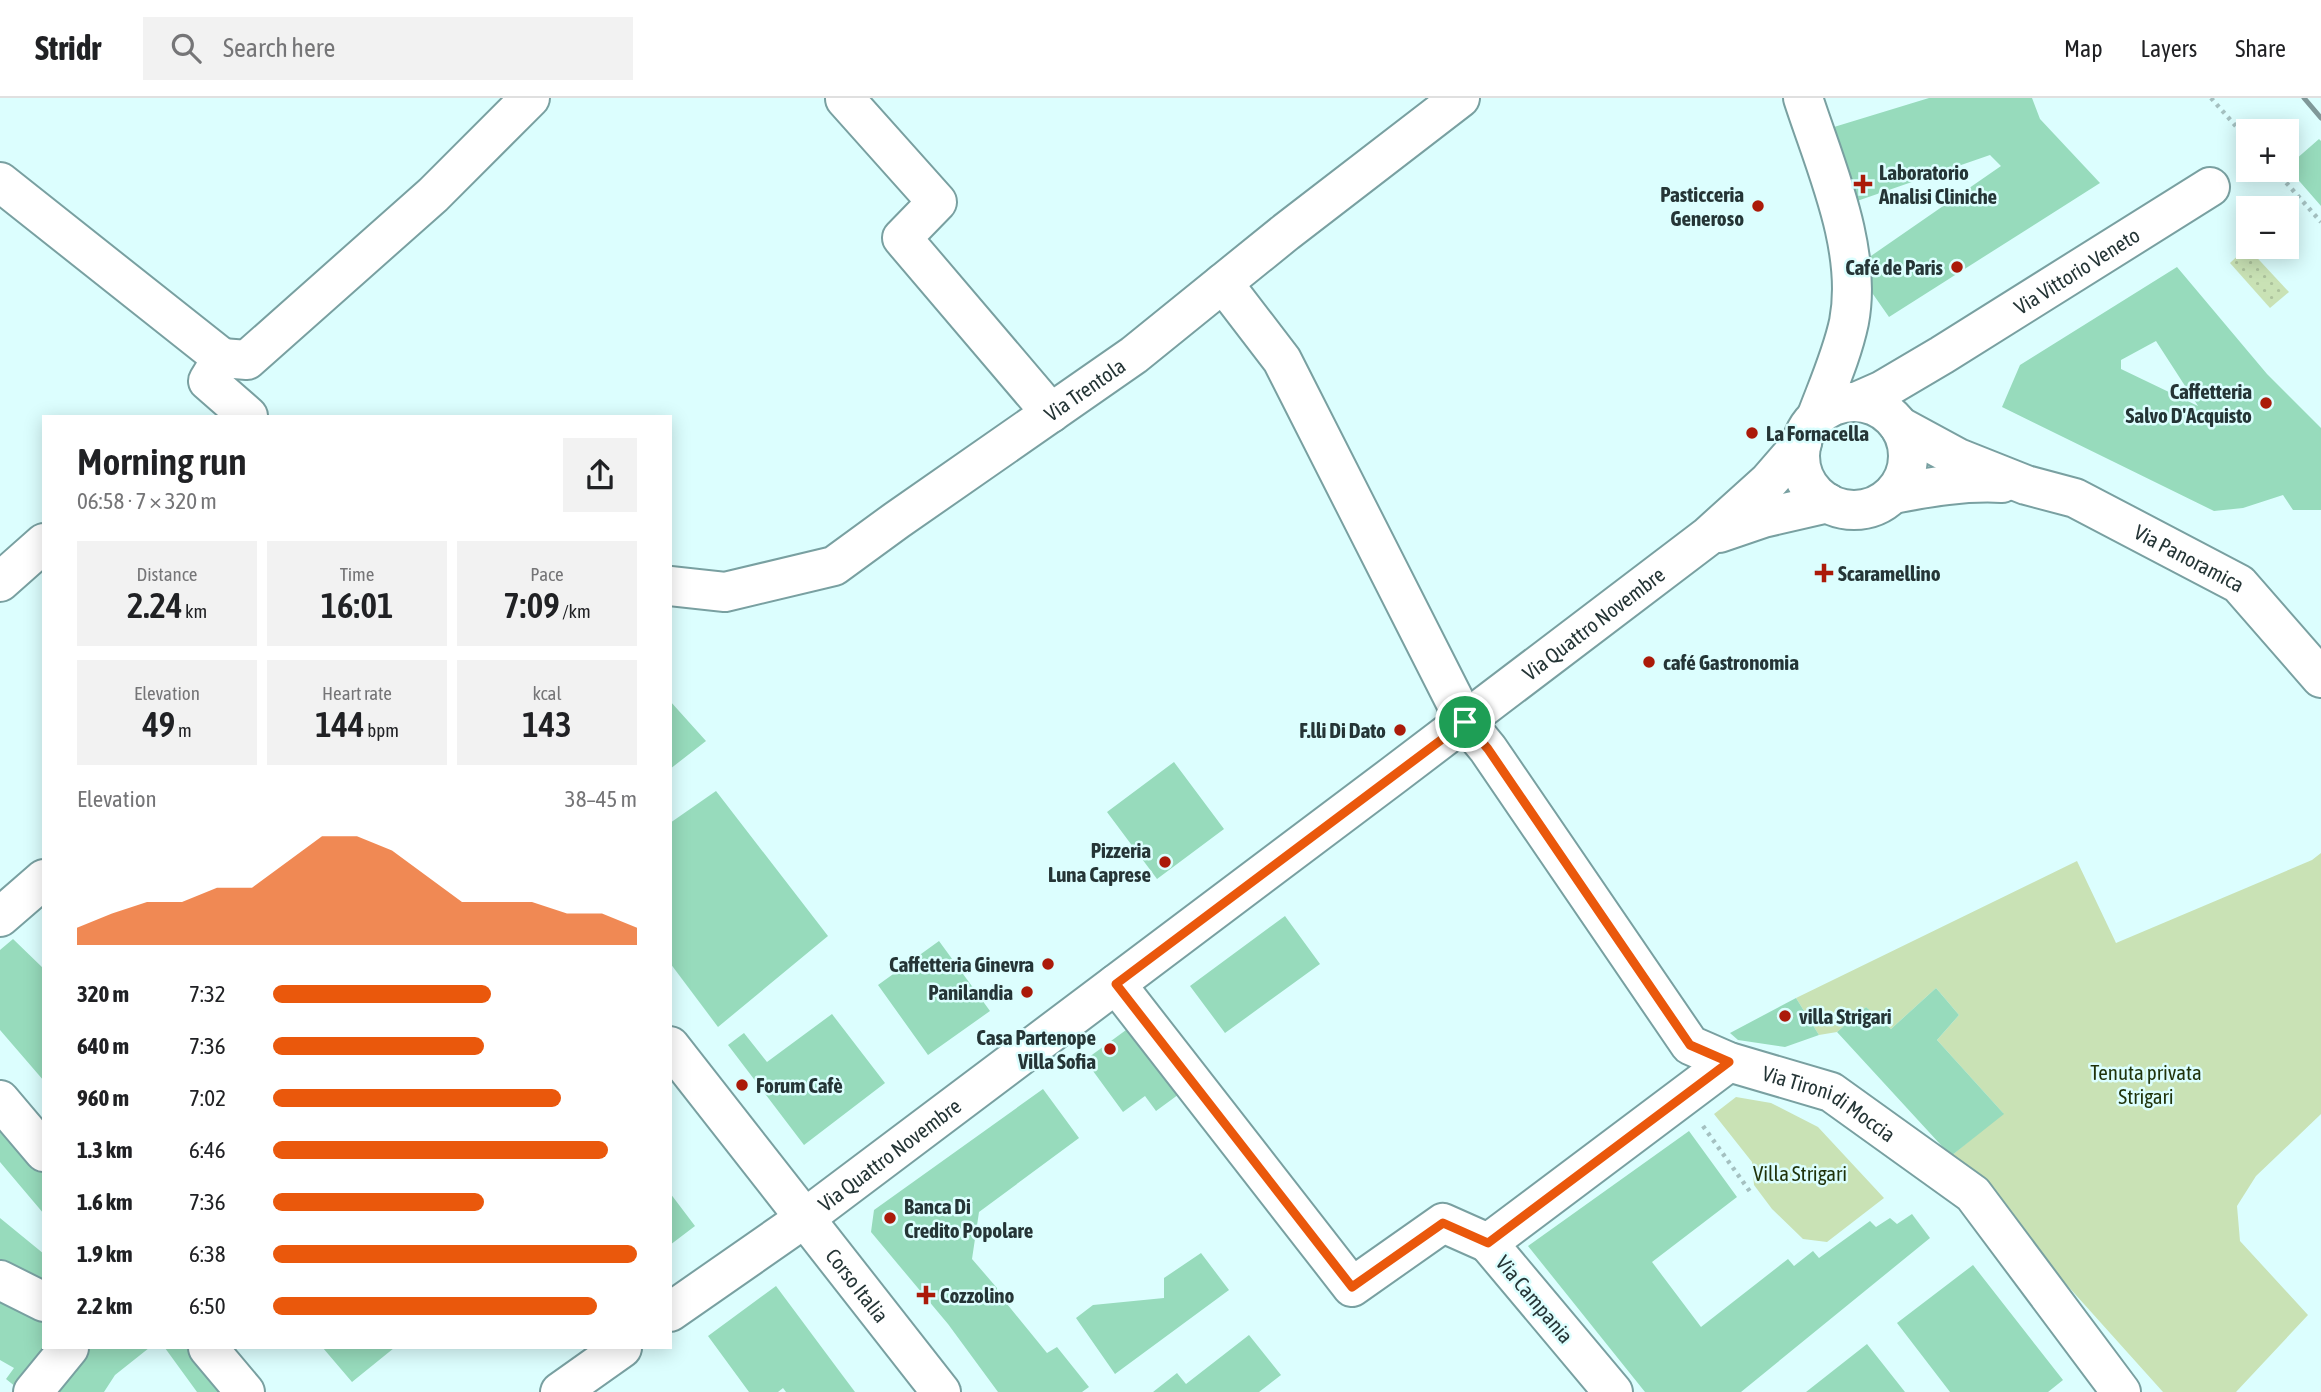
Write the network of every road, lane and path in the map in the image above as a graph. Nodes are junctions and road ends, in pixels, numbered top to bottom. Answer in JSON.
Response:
{"nodes":[{"id":1,"x":530,"y":98,"type":"edge"},
{"id":2,"x":1460,"y":98,"type":"edge"},
{"id":3,"x":1803,"y":98,"type":"edge"},
{"id":4,"x":2211,"y":98,"type":"edge"},
{"id":5,"x":845,"y":99,"type":"edge"},
{"id":6,"x":2236,"y":126,"type":"edge"},
{"id":7,"x":2286,"y":182,"type":"edge"},
{"id":8,"x":0,"y":183,"type":"edge"},
{"id":9,"x":2210,"y":187,"type":"dead end"},
{"id":10,"x":2321,"y":222,"type":"edge"},
{"id":11,"x":1223,"y":283,"type":"junction"},
{"id":12,"x":1849,"y":320,"type":"junction"},
{"id":13,"x":1942,"y":355,"type":"junction"},
{"id":14,"x":222,"y":358,"type":"junction"},
{"id":15,"x":1869,"y":397,"type":"junction"},
{"id":16,"x":1051,"y":412,"type":"junction"},
{"id":17,"x":247,"y":415,"type":"edge"},
{"id":18,"x":1899,"y":426,"type":"junction"},
{"id":19,"x":1809,"y":430,"type":"junction"},
{"id":20,"x":2026,"y":485,"type":"junction"},
{"id":21,"x":1893,"y":494,"type":"junction"},
{"id":22,"x":1828,"y":503,"type":"junction"},
{"id":23,"x":1707,"y":537,"type":"junction"},
{"id":24,"x":42,"y":545,"type":"edge"},
{"id":25,"x":0,"y":582,"type":"edge"},
{"id":26,"x":672,"y":586,"type":"edge"},
{"id":27,"x":2321,"y":678,"type":"edge"},
{"id":28,"x":1465,"y":722,"type":"junction"},
{"id":29,"x":42,"y":881,"type":"edge"},
{"id":30,"x":0,"y":918,"type":"edge"},
{"id":31,"x":1116,"y":984,"type":"junction"},
{"id":32,"x":672,"y":1049,"type":"edge"},
{"id":33,"x":1729,"y":1062,"type":"junction"},
{"id":34,"x":1682,"y":1097,"type":"junction"},
{"id":35,"x":0,"y":1100,"type":"edge"},
{"id":36,"x":42,"y":1150,"type":"edge"},
{"id":37,"x":1751,"y":1193,"type":"dead end"},
{"id":38,"x":805,"y":1218,"type":"junction"},
{"id":39,"x":1488,"y":1243,"type":"junction"},
{"id":40,"x":0,"y":1280,"type":"edge"},
{"id":41,"x":42,"y":1302,"type":"edge"},
{"id":42,"x":672,"y":1311,"type":"edge"},
{"id":43,"x":68,"y":1349,"type":"edge"},
{"id":44,"x":209,"y":1349,"type":"edge"},
{"id":45,"x":612,"y":1350,"type":"edge"},
{"id":46,"x":2118,"y":1391,"type":"edge"},
{"id":47,"x":33,"y":1392,"type":"edge"},
{"id":48,"x":246,"y":1392,"type":"edge"},
{"id":49,"x":560,"y":1392,"type":"edge"},
{"id":50,"x":941,"y":1392,"type":"edge"},
{"id":51,"x":1613,"y":1392,"type":"edge"}],
"edges":[{"from":1,"to":14,"type":"street"},
{"from":2,"to":11,"type":"street","name":"Via Trentola"},
{"from":3,"to":12,"type":"street","name":"Via Quattro Novembre"},
{"from":4,"to":6,"type":"path"},
{"from":5,"to":16,"type":"street"},
{"from":7,"to":10,"type":"path"},
{"from":8,"to":14,"type":"street"},
{"from":9,"to":13,"type":"street","name":"Via Vittorio Veneto"},
{"from":11,"to":16,"type":"street","name":"Via Trentola"},
{"from":11,"to":28,"type":"street","name":"Via Tironi di Moccia"},
{"from":12,"to":15,"type":"street","name":"Via Quattro Novembre"},
{"from":12,"to":19,"type":"street","name":"Via Quattro Novembre"},
{"from":13,"to":15,"type":"street","name":"Via Vittorio Veneto"},
{"from":13,"to":18,"type":"street","name":"Via Vittorio Veneto"},
{"from":14,"to":17,"type":"street"},
{"from":15,"to":18,"type":"street"},
{"from":15,"to":19,"type":"street"},
{"from":16,"to":26,"type":"street","name":"Via Trentola"},
{"from":18,"to":20,"type":"street","name":"Via Panoramica"},
{"from":18,"to":21,"type":"street"},
{"from":19,"to":22,"type":"street"},
{"from":19,"to":23,"type":"street","name":"Via Quattro Novembre"},
{"from":20,"to":21,"type":"street","name":"Via Panoramica"},
{"from":20,"to":27,"type":"street","name":"Via Panoramica"},
{"from":21,"to":22,"type":"street"},
{"from":22,"to":23,"type":"street","name":"Via Quattro Novembre"},
{"from":23,"to":28,"type":"street","name":"Via Quattro Novembre"},
{"from":24,"to":25,"type":"street"},
{"from":28,"to":31,"type":"street","name":"Via Quattro Novembre"},
{"from":28,"to":33,"type":"street","name":"Via Tironi di Moccia"},
{"from":29,"to":30,"type":"street"},
{"from":31,"to":38,"type":"street","name":"Via Quattro Novembre"},
{"from":31,"to":39,"type":"street"},
{"from":32,"to":38,"type":"street","name":"Corso Italia"},
{"from":33,"to":34,"type":"street","name":"Via Campania"},
{"from":33,"to":46,"type":"street","name":"Via Tironi di Moccia"},
{"from":34,"to":37,"type":"path"},
{"from":34,"to":39,"type":"street","name":"Via Campania"},
{"from":35,"to":36,"type":"street"},
{"from":38,"to":42,"type":"street","name":"Via Quattro Novembre"},
{"from":38,"to":50,"type":"street","name":"Corso Italia"},
{"from":39,"to":51,"type":"street","name":"Via Campania"},
{"from":40,"to":41,"type":"street"},
{"from":43,"to":47,"type":"street"},
{"from":44,"to":48,"type":"street"},
{"from":45,"to":49,"type":"street"}]}
